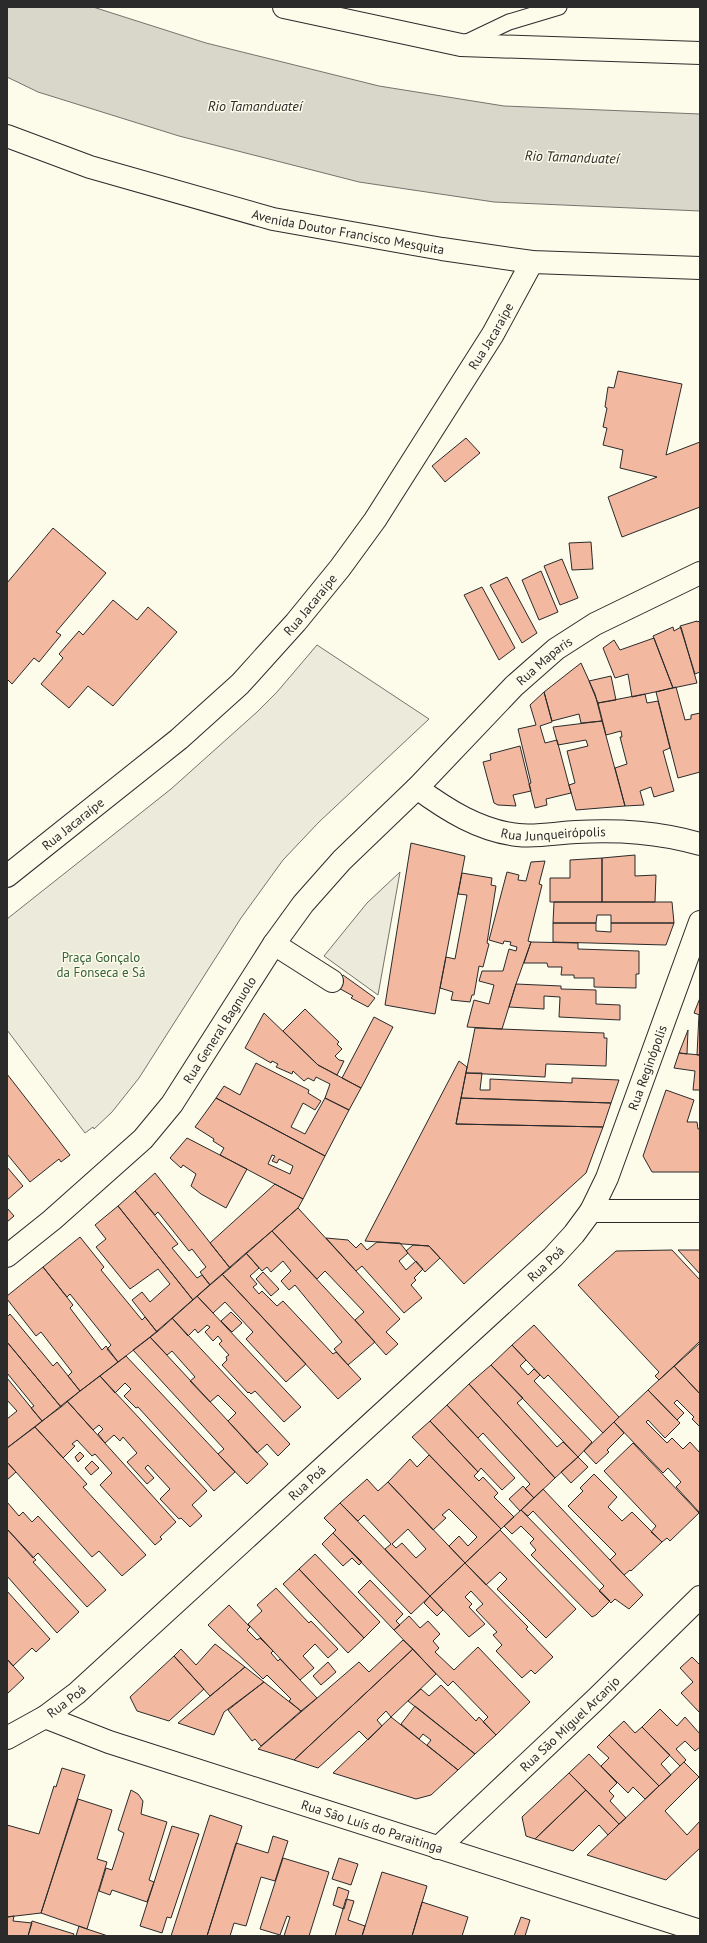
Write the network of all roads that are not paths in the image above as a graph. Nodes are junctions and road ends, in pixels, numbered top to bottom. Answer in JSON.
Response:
{"nodes":[{"id":1,"x":284,"y":7,"type":"edge"},
{"id":2,"x":559,"y":7,"type":"edge"},
{"id":3,"x":461,"y":45,"type":"junction"},
{"id":4,"x":700,"y":53,"type":"edge"},
{"id":5,"x":7,"y":136,"type":"edge"},
{"id":6,"x":532,"y":262,"type":"junction"},
{"id":7,"x":700,"y":268,"type":"edge"},
{"id":8,"x":700,"y":574,"type":"edge"},
{"id":9,"x":417,"y":788,"type":"junction"},
{"id":10,"x":700,"y":844,"type":"edge"},
{"id":11,"x":7,"y":876,"type":"edge"},
{"id":12,"x":700,"y":922,"type":"edge"},
{"id":13,"x":274,"y":944,"type":"junction"},
{"id":14,"x":332,"y":981,"type":"dead end"},
{"id":15,"x":592,"y":1211,"type":"junction"},
{"id":16,"x":700,"y":1211,"type":"edge"},
{"id":17,"x":7,"y":1256,"type":"edge"},
{"id":18,"x":700,"y":1597,"type":"edge"},
{"id":19,"x":45,"y":1717,"type":"junction"},
{"id":20,"x":7,"y":1738,"type":"edge"},
{"id":21,"x":438,"y":1848,"type":"junction"},
{"id":22,"x":700,"y":1931,"type":"edge"}],
"edges":[{"from":1,"to":3,"type":"main road"},
{"from":2,"to":3,"type":"lane"},
{"from":3,"to":4,"type":"main road"},
{"from":5,"to":6,"type":"main road","name":"Avenida Doutor Francisco Mesquita"},
{"from":6,"to":7,"type":"main road","name":"Avenida Doutor Francisco Mesquita"},
{"from":6,"to":11,"type":"main road","name":"Rua Jacaraípe"},
{"from":8,"to":9,"type":"main road","name":"Rua Maparis"},
{"from":9,"to":10,"type":"main road","name":"Rua Junqueirópolis"},
{"from":9,"to":13,"type":"main road","name":"Rua General Bagnuolo"},
{"from":12,"to":15,"type":"main road","name":"Rua Reginópolis"},
{"from":13,"to":14,"type":"main road"},
{"from":13,"to":17,"type":"main road","name":"Rua General Bagnuolo"},
{"from":15,"to":16,"type":"main road"},
{"from":15,"to":19,"type":"main road","name":"Rua Poá"},
{"from":18,"to":21,"type":"main road","name":"Rua São Miguel Arcanjo"},
{"from":19,"to":20,"type":"main road","name":"Rua Poá"},
{"from":19,"to":21,"type":"main road","name":"Rua São Luís do Paraitinga"},
{"from":21,"to":22,"type":"main road","name":"Rua São Luís do Paraitinga"}]}
